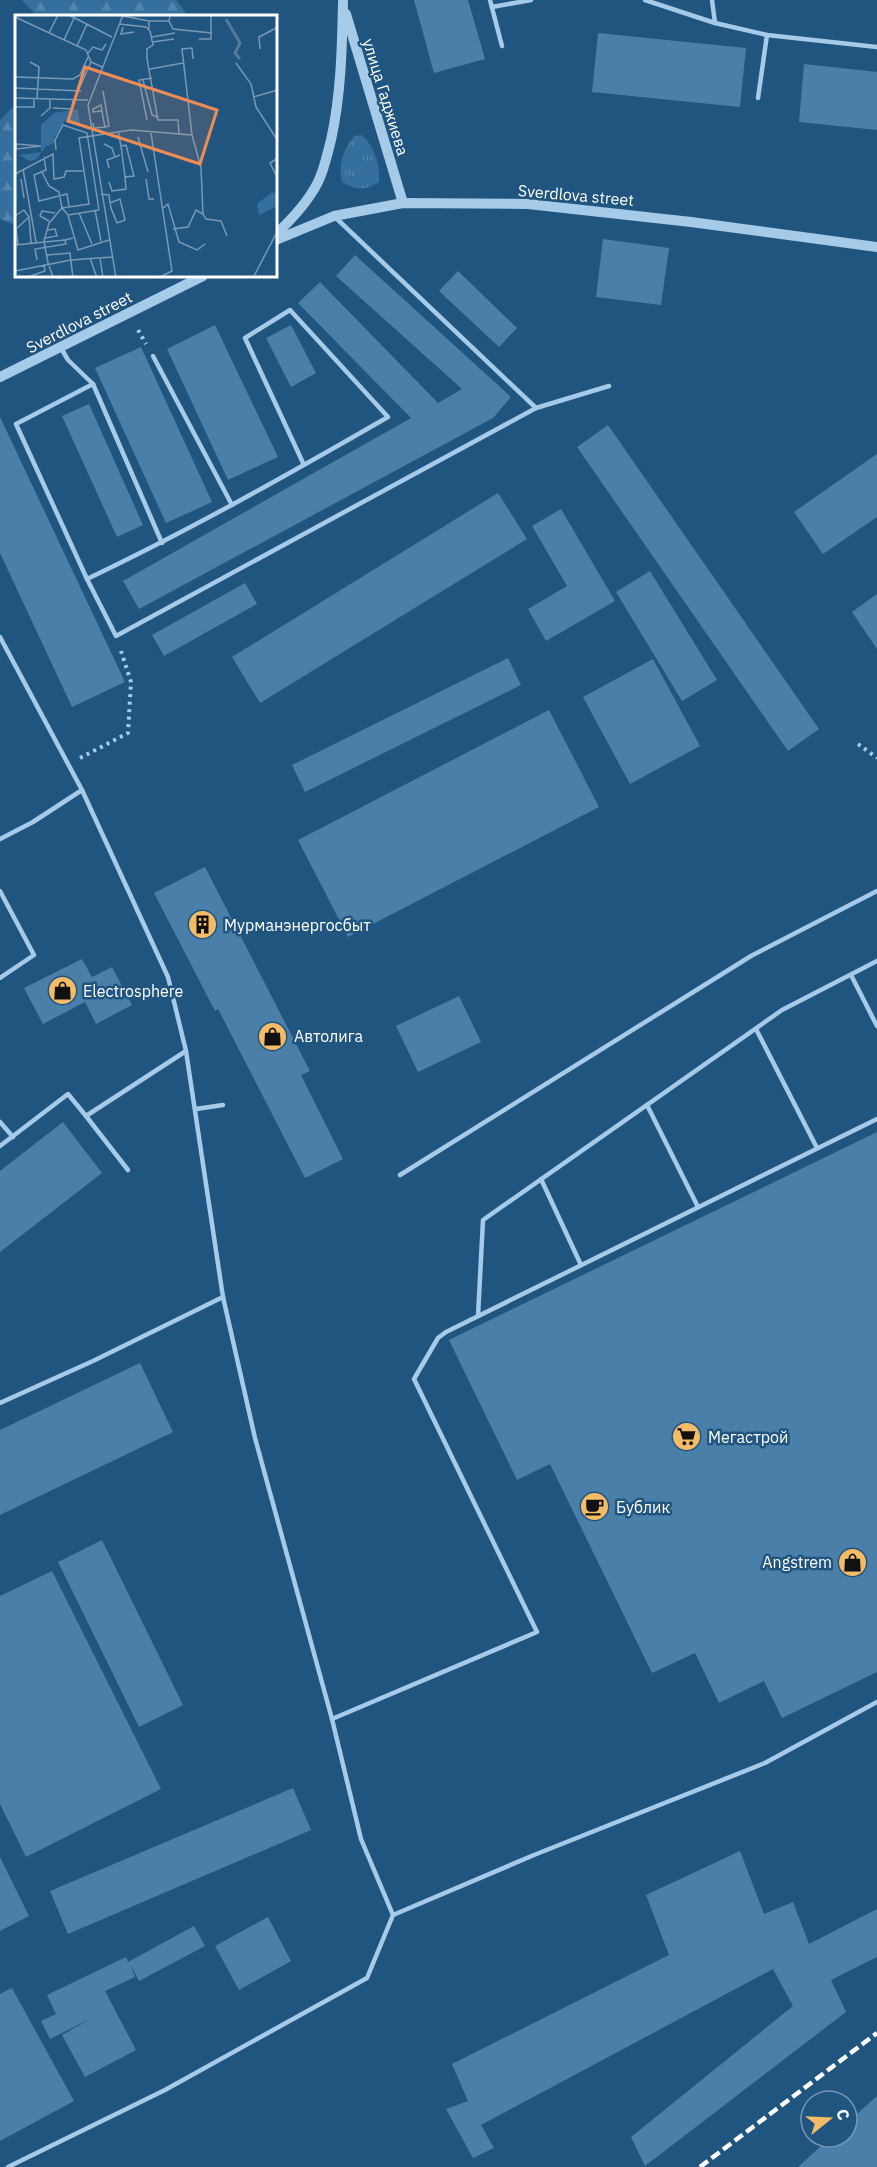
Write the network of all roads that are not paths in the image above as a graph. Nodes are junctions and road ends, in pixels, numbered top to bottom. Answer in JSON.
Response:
{"nodes":[{"id":1,"x":490,"y":0,"type":"edge"},
{"id":2,"x":531,"y":0,"type":"edge"},
{"id":3,"x":645,"y":0,"type":"edge"},
{"id":4,"x":711,"y":0,"type":"edge"},
{"id":5,"x":342,"y":1,"type":"edge"},
{"id":6,"x":492,"y":7,"type":"junction"},
{"id":7,"x":715,"y":23,"type":"junction"},
{"id":8,"x":767,"y":35,"type":"junction"},
{"id":9,"x":502,"y":46,"type":"dead end"},
{"id":10,"x":877,"y":47,"type":"edge"},
{"id":11,"x":758,"y":98,"type":"dead end"},
{"id":12,"x":403,"y":203,"type":"junction"},
{"id":13,"x":334,"y":216,"type":"junction"},
{"id":14,"x":278,"y":232,"type":"edge"},
{"id":15,"x":278,"y":239,"type":"edge"},
{"id":16,"x":877,"y":247,"type":"edge"},
{"id":17,"x":199,"y":278,"type":"edge"},
{"id":18,"x":62,"y":348,"type":"junction"},
{"id":19,"x":153,"y":356,"type":"road end"},
{"id":20,"x":0,"y":377,"type":"edge"},
{"id":21,"x":93,"y":384,"type":"junction"},
{"id":22,"x":609,"y":386,"type":"dead end"},
{"id":23,"x":536,"y":408,"type":"junction"},
{"id":24,"x":303,"y":465,"type":"junction"},
{"id":25,"x":232,"y":505,"type":"junction"},
{"id":26,"x":162,"y":543,"type":"junction"},
{"id":27,"x":87,"y":579,"type":"junction"},
{"id":28,"x":0,"y":637,"type":"edge"},
{"id":29,"x":81,"y":790,"type":"junction"},
{"id":30,"x":0,"y":839,"type":"edge"},
{"id":31,"x":0,"y":891,"type":"edge"},
{"id":32,"x":877,"y":891,"type":"edge"},
{"id":33,"x":877,"y":962,"type":"edge"},
{"id":34,"x":851,"y":975,"type":"junction"},
{"id":35,"x":0,"y":978,"type":"edge"},
{"id":36,"x":877,"y":1026,"type":"edge"},
{"id":37,"x":756,"y":1029,"type":"junction"},
{"id":38,"x":186,"y":1051,"type":"junction"},
{"id":39,"x":647,"y":1105,"type":"junction"},
{"id":40,"x":223,"y":1106,"type":"dead end"},
{"id":41,"x":196,"y":1109,"type":"junction"},
{"id":42,"x":86,"y":1116,"type":"junction"},
{"id":43,"x":877,"y":1119,"type":"edge"},
{"id":44,"x":0,"y":1122,"type":"edge"},
{"id":45,"x":13,"y":1137,"type":"junction"},
{"id":46,"x":0,"y":1146,"type":"edge"},
{"id":47,"x":817,"y":1148,"type":"junction"},
{"id":48,"x":128,"y":1170,"type":"dead end"},
{"id":49,"x":400,"y":1175,"type":"dead end"},
{"id":50,"x":541,"y":1179,"type":"junction"},
{"id":51,"x":698,"y":1207,"type":"junction"},
{"id":52,"x":581,"y":1265,"type":"junction"},
{"id":53,"x":223,"y":1297,"type":"junction"},
{"id":54,"x":478,"y":1316,"type":"junction"},
{"id":55,"x":0,"y":1403,"type":"edge"},
{"id":56,"x":877,"y":1702,"type":"edge"},
{"id":57,"x":332,"y":1719,"type":"junction"},
{"id":58,"x":393,"y":1915,"type":"junction"},
{"id":59,"x":8,"y":2167,"type":"edge"}],
"edges":[{"from":1,"to":6,"type":"lane"},
{"from":2,"to":6,"type":"lane"},
{"from":3,"to":7,"type":"lane"},
{"from":4,"to":7,"type":"lane"},
{"from":5,"to":12,"type":"street","name":"улица Гаджиева"},
{"from":5,"to":14,"type":"street"},
{"from":6,"to":9,"type":"lane"},
{"from":7,"to":8,"type":"lane"},
{"from":8,"to":10,"type":"lane"},
{"from":8,"to":11,"type":"lane"},
{"from":12,"to":13,"type":"street","name":"Sverdlova street"},
{"from":12,"to":16,"type":"street","name":"Sverdlova street"},
{"from":13,"to":15,"type":"street","name":"Sverdlova street"},
{"from":13,"to":23,"type":"lane"},
{"from":17,"to":18,"type":"street","name":"Sverdlova street"},
{"from":18,"to":20,"type":"street","name":"Sverdlova street"},
{"from":18,"to":21,"type":"lane"},
{"from":19,"to":25,"type":"lane"},
{"from":21,"to":26,"type":"lane"},
{"from":21,"to":27,"type":"lane"},
{"from":22,"to":23,"type":"lane"},
{"from":23,"to":27,"type":"lane"},
{"from":24,"to":24,"type":"lane"},
{"from":24,"to":25,"type":"lane"},
{"from":25,"to":26,"type":"lane"},
{"from":26,"to":27,"type":"lane"},
{"from":28,"to":29,"type":"lane"},
{"from":29,"to":30,"type":"lane"},
{"from":29,"to":38,"type":"lane"},
{"from":31,"to":35,"type":"lane"},
{"from":32,"to":49,"type":"lane"},
{"from":33,"to":34,"type":"lane"},
{"from":34,"to":36,"type":"lane"},
{"from":34,"to":37,"type":"lane"},
{"from":37,"to":39,"type":"lane"},
{"from":37,"to":47,"type":"lane"},
{"from":38,"to":41,"type":"lane"},
{"from":38,"to":42,"type":"lane"},
{"from":39,"to":50,"type":"lane"},
{"from":39,"to":51,"type":"lane"},
{"from":40,"to":41,"type":"lane"},
{"from":41,"to":53,"type":"lane"},
{"from":42,"to":45,"type":"lane"},
{"from":42,"to":48,"type":"lane"},
{"from":43,"to":47,"type":"lane"},
{"from":44,"to":45,"type":"lane"},
{"from":45,"to":46,"type":"lane"},
{"from":47,"to":51,"type":"lane"},
{"from":50,"to":52,"type":"lane"},
{"from":50,"to":54,"type":"lane"},
{"from":51,"to":52,"type":"lane"},
{"from":52,"to":54,"type":"lane"},
{"from":53,"to":55,"type":"lane"},
{"from":53,"to":57,"type":"lane"},
{"from":54,"to":57,"type":"lane"},
{"from":56,"to":58,"type":"lane"},
{"from":57,"to":58,"type":"lane"},
{"from":58,"to":59,"type":"lane"}]}
